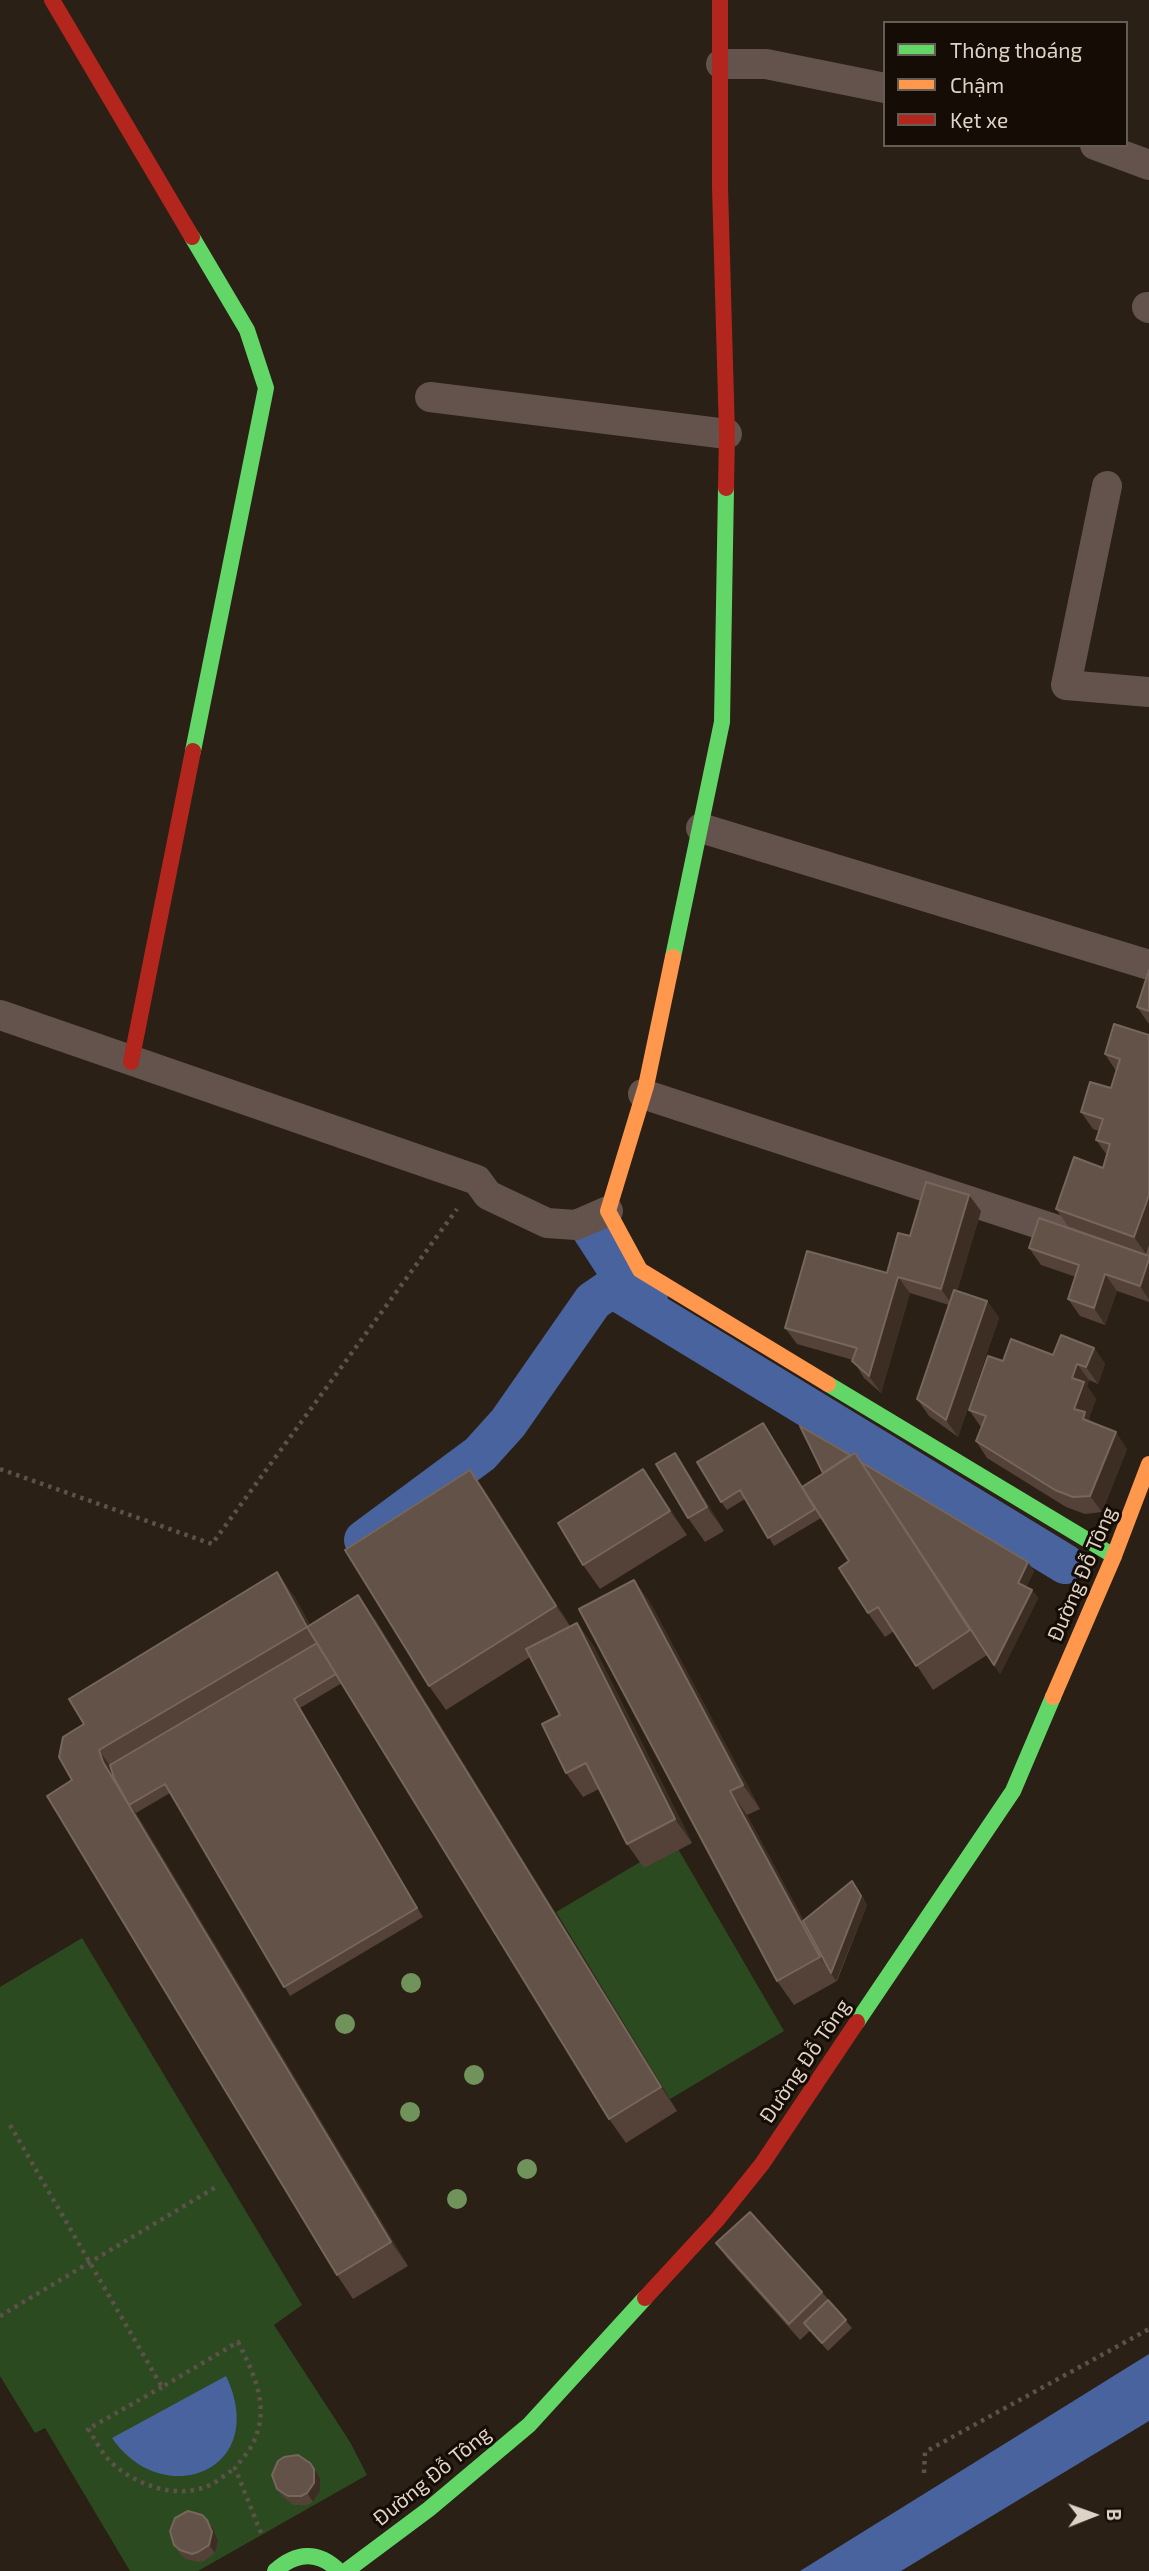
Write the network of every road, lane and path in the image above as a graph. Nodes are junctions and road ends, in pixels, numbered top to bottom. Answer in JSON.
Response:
{"nodes":[{"id":1,"x":52,"y":0,"type":"edge"},
{"id":2,"x":720,"y":0,"type":"edge"},
{"id":3,"x":721,"y":64,"type":"junction"},
{"id":4,"x":883,"y":88,"type":"edge"},
{"id":5,"x":1101,"y":147,"type":"edge"},
{"id":6,"x":1149,"y":164,"type":"edge"},
{"id":7,"x":430,"y":397,"type":"dead end"},
{"id":8,"x":727,"y":434,"type":"junction"},
{"id":9,"x":1107,"y":486,"type":"dead end"},
{"id":10,"x":1149,"y":692,"type":"edge"},
{"id":11,"x":701,"y":828,"type":"junction"},
{"id":12,"x":1149,"y":965,"type":"edge"},
{"id":13,"x":0,"y":1015,"type":"edge"},
{"id":14,"x":131,"y":1062,"type":"junction"},
{"id":15,"x":643,"y":1094,"type":"junction"},
{"id":16,"x":477,"y":1180,"type":"junction"},
{"id":17,"x":608,"y":1211,"type":"junction"},
{"id":18,"x":1149,"y":1260,"type":"edge"},
{"id":19,"x":1149,"y":1464,"type":"edge"},
{"id":20,"x":0,"y":1469,"type":"edge"},
{"id":21,"x":1114,"y":1556,"type":"junction"},
{"id":22,"x":10,"y":2124,"type":"dead end"},
{"id":23,"x":216,"y":2187,"type":"dead end"},
{"id":24,"x":89,"y":2262,"type":"junction"},
{"id":25,"x":0,"y":2316,"type":"edge"},
{"id":26,"x":1149,"y":2329,"type":"edge"},
{"id":27,"x":162,"y":2387,"type":"junction"},
{"id":28,"x":235,"y":2468,"type":"junction"},
{"id":29,"x":924,"y":2473,"type":"dead end"},
{"id":30,"x":275,"y":2570,"type":"edge"},
{"id":31,"x":339,"y":2571,"type":"edge"},
{"id":32,"x":346,"y":2571,"type":"edge"}],
"edges":[{"from":1,"to":14,"type":"street"},
{"from":2,"to":3,"type":"street"},
{"from":3,"to":4,"type":"street"},
{"from":3,"to":8,"type":"street"},
{"from":5,"to":6,"type":"street"},
{"from":7,"to":8,"type":"street"},
{"from":8,"to":11,"type":"street"},
{"from":9,"to":10,"type":"street"},
{"from":11,"to":12,"type":"street"},
{"from":11,"to":15,"type":"street"},
{"from":13,"to":14,"type":"street"},
{"from":14,"to":16,"type":"street"},
{"from":15,"to":17,"type":"street"},
{"from":15,"to":18,"type":"street"},
{"from":16,"to":17,"type":"street"},
{"from":16,"to":20,"type":"path"},
{"from":17,"to":21,"type":"street"},
{"from":19,"to":21,"type":"street","name":"Đường Đỗ Tông"},
{"from":21,"to":32,"type":"street","name":"Đường Đỗ Tông"},
{"from":22,"to":24,"type":"path"},
{"from":23,"to":24,"type":"path"},
{"from":24,"to":25,"type":"path"},
{"from":24,"to":27,"type":"path"},
{"from":26,"to":29,"type":"path"},
{"from":27,"to":28,"type":"path"},
{"from":27,"to":28,"type":"path"},
{"from":28,"to":30,"type":"path"},
{"from":30,"to":31,"type":"street"}]}
